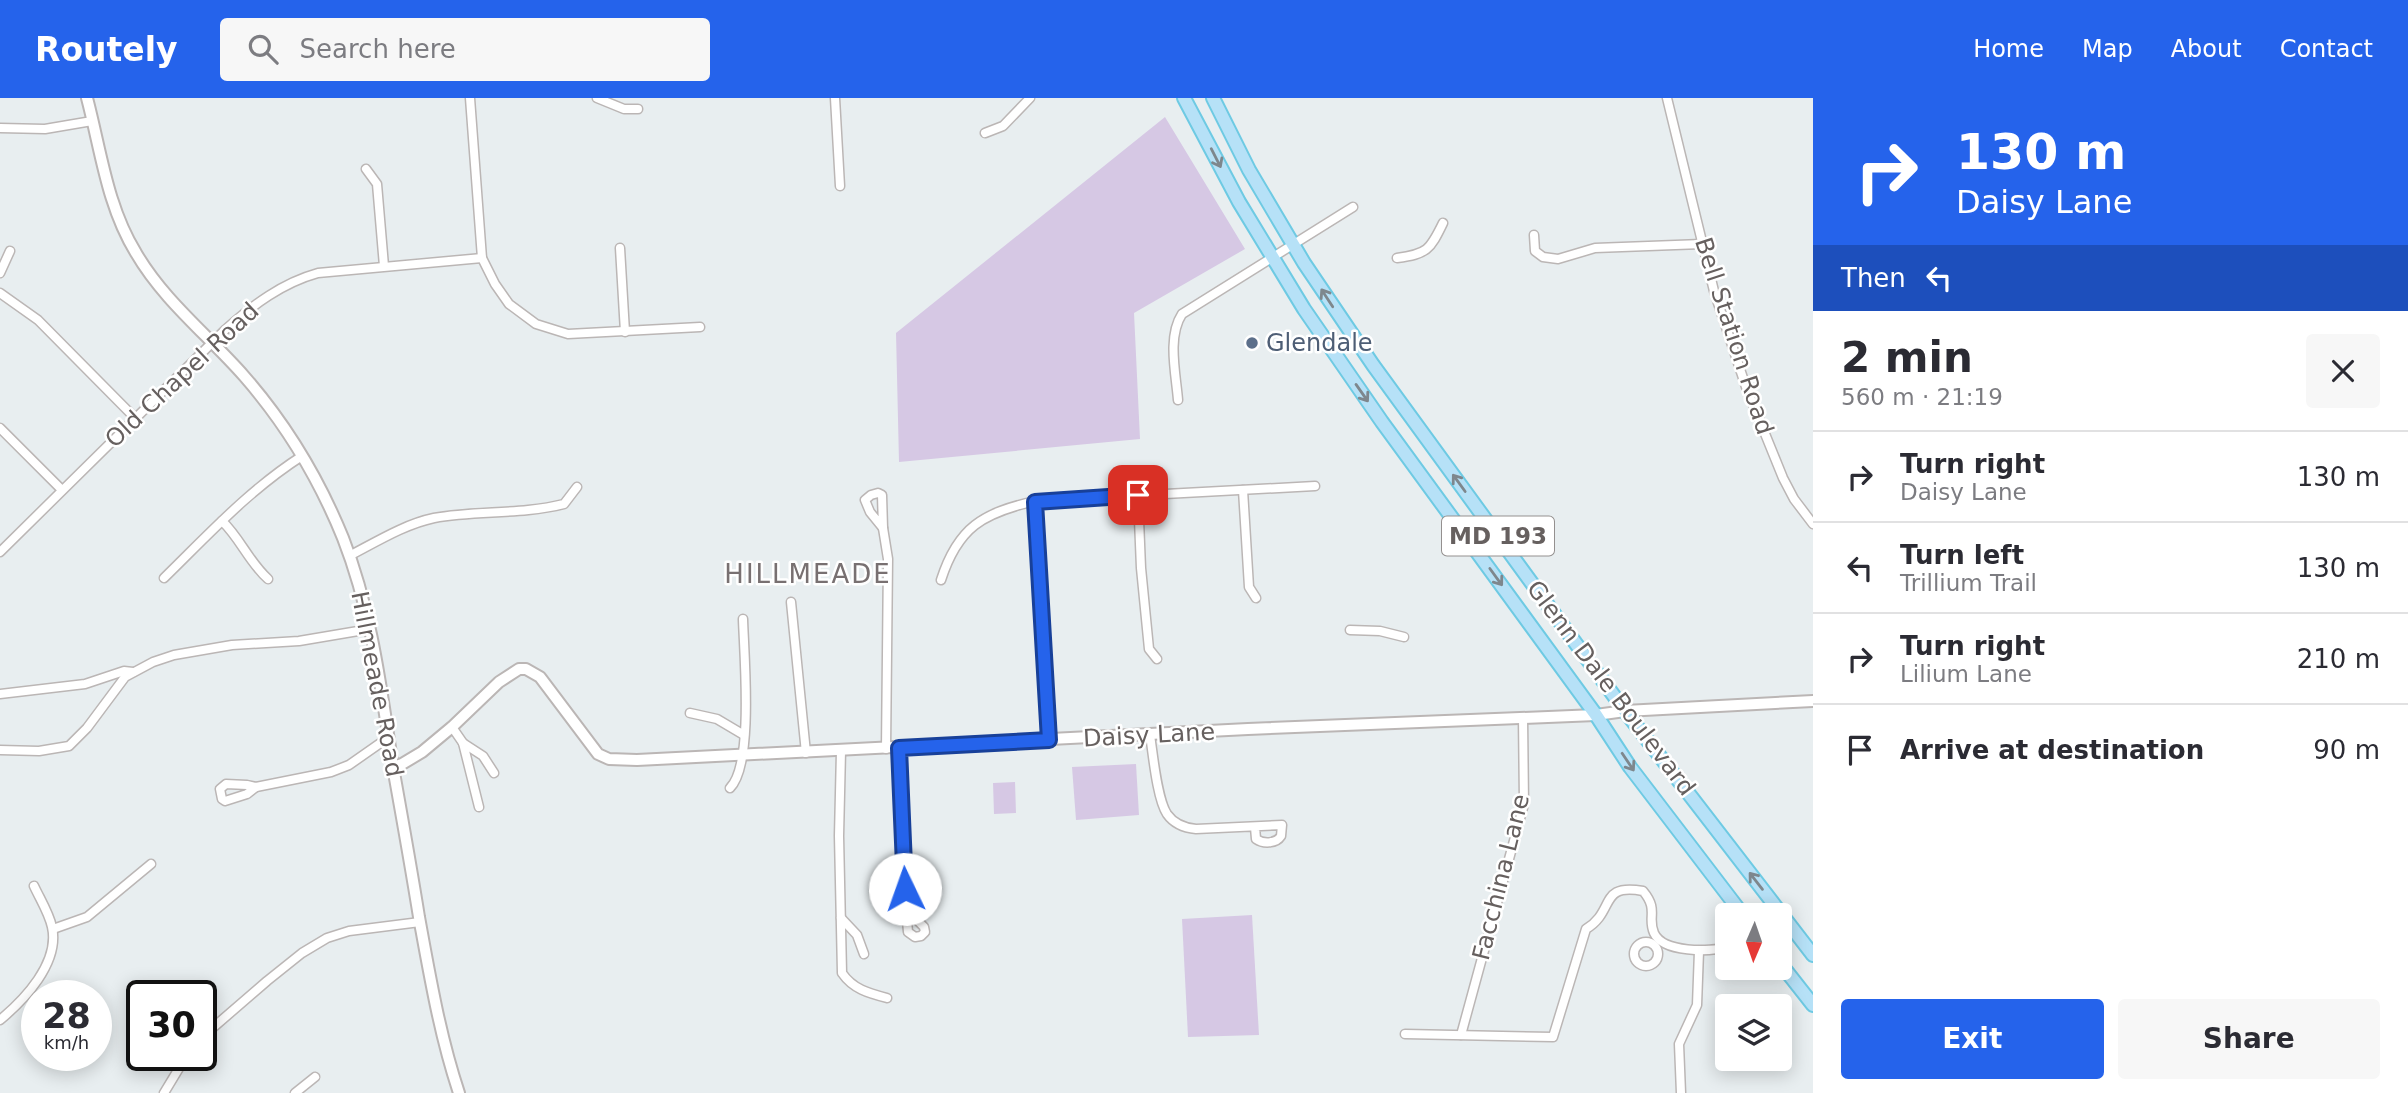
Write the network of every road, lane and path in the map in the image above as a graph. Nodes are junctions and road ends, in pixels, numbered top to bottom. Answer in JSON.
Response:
{"nodes":[{"id":1,"x":87,"y":98,"type":"edge"},
{"id":2,"x":470,"y":98,"type":"edge"},
{"id":3,"x":597,"y":98,"type":"edge"},
{"id":4,"x":835,"y":98,"type":"edge"},
{"id":5,"x":1030,"y":98,"type":"edge"},
{"id":6,"x":1184,"y":98,"type":"edge"},
{"id":7,"x":1213,"y":98,"type":"edge"},
{"id":8,"x":1667,"y":98,"type":"edge"},
{"id":9,"x":638,"y":109,"type":"dead end"},
{"id":10,"x":92,"y":121,"type":"junction"},
{"id":11,"x":0,"y":128,"type":"edge"},
{"id":12,"x":985,"y":133,"type":"dead end"},
{"id":13,"x":366,"y":169,"type":"dead end"},
{"id":14,"x":840,"y":186,"type":"dead end"},
{"id":15,"x":1353,"y":207,"type":"dead end"},
{"id":16,"x":1443,"y":223,"type":"dead end"},
{"id":17,"x":1535,"y":235,"type":"dead end"},
{"id":18,"x":1293,"y":243,"type":"junction"},
{"id":19,"x":1702,"y":244,"type":"junction"},
{"id":20,"x":620,"y":248,"type":"dead end"},
{"id":21,"x":10,"y":251,"type":"dead end"},
{"id":22,"x":482,"y":258,"type":"junction"},
{"id":23,"x":1273,"y":258,"type":"junction"},
{"id":24,"x":1397,"y":258,"type":"dead end"},
{"id":25,"x":384,"y":267,"type":"junction"},
{"id":26,"x":0,"y":273,"type":"edge"},
{"id":27,"x":0,"y":293,"type":"edge"},
{"id":28,"x":700,"y":327,"type":"dead end"},
{"id":29,"x":625,"y":332,"type":"junction"},
{"id":30,"x":213,"y":342,"type":"junction"},
{"id":31,"x":1178,"y":400,"type":"dead end"},
{"id":32,"x":135,"y":418,"type":"junction"},
{"id":33,"x":0,"y":428,"type":"edge"},
{"id":34,"x":302,"y":456,"type":"junction"},
{"id":35,"x":1315,"y":486,"type":"dead end"},
{"id":36,"x":577,"y":487,"type":"dead end"},
{"id":37,"x":62,"y":490,"type":"junction"},
{"id":38,"x":1243,"y":490,"type":"junction"},
{"id":39,"x":1138,"y":495,"type":"junction"},
{"id":40,"x":1035,"y":502,"type":"junction"},
{"id":41,"x":222,"y":521,"type":"junction"},
{"id":42,"x":1813,"y":524,"type":"edge"},
{"id":43,"x":883,"y":528,"type":"dead end"},
{"id":44,"x":0,"y":552,"type":"edge"},
{"id":45,"x":349,"y":556,"type":"junction"},
{"id":46,"x":164,"y":578,"type":"dead end"},
{"id":47,"x":268,"y":579,"type":"dead end"},
{"id":48,"x":941,"y":580,"type":"dead end"},
{"id":49,"x":1256,"y":598,"type":"dead end"},
{"id":50,"x":792,"y":602,"type":"dead end"},
{"id":51,"x":743,"y":620,"type":"dead end"},
{"id":52,"x":370,"y":629,"type":"junction"},
{"id":53,"x":1350,"y":630,"type":"dead end"},
{"id":54,"x":1404,"y":637,"type":"dead end"},
{"id":55,"x":1157,"y":659,"type":"dead end"},
{"id":56,"x":133,"y":672,"type":"junction"},
{"id":57,"x":0,"y":694,"type":"edge"},
{"id":58,"x":1813,"y":701,"type":"edge"},
{"id":59,"x":1625,"y":711,"type":"junction"},
{"id":60,"x":690,"y":713,"type":"dead end"},
{"id":61,"x":1596,"y":715,"type":"junction"},
{"id":62,"x":1523,"y":718,"type":"junction"},
{"id":63,"x":452,"y":727,"type":"junction"},
{"id":64,"x":744,"y":736,"type":"junction"},
{"id":65,"x":1150,"y":736,"type":"junction"},
{"id":66,"x":389,"y":737,"type":"junction"},
{"id":67,"x":1049,"y":740,"type":"junction"},
{"id":68,"x":463,"y":743,"type":"junction"},
{"id":69,"x":899,"y":748,"type":"junction"},
{"id":70,"x":886,"y":749,"type":"junction"},
{"id":71,"x":0,"y":750,"type":"edge"},
{"id":72,"x":841,"y":751,"type":"junction"},
{"id":73,"x":806,"y":753,"type":"junction"},
{"id":74,"x":742,"y":756,"type":"junction"},
{"id":75,"x":393,"y":766,"type":"junction"},
{"id":76,"x":494,"y":773,"type":"dead end"},
{"id":77,"x":256,"y":787,"type":"dead end"},
{"id":78,"x":730,"y":788,"type":"dead end"},
{"id":79,"x":479,"y":807,"type":"dead end"},
{"id":80,"x":1255,"y":827,"type":"dead end"},
{"id":81,"x":151,"y":863,"type":"dead end"},
{"id":82,"x":34,"y":886,"type":"dead end"},
{"id":83,"x":1733,"y":903,"type":"edge"},
{"id":84,"x":906,"y":909,"type":"dead end"},
{"id":85,"x":841,"y":918,"type":"junction"},
{"id":86,"x":420,"y":922,"type":"junction"},
{"id":87,"x":53,"y":929,"type":"junction"},
{"id":88,"x":857,"y":935,"type":"junction"},
{"id":89,"x":842,"y":943,"type":"junction"},
{"id":90,"x":1715,"y":950,"type":"edge"},
{"id":91,"x":1699,"y":951,"type":"junction"},
{"id":92,"x":864,"y":954,"type":"dead end"},
{"id":93,"x":1813,"y":955,"type":"edge"},
{"id":94,"x":1792,"y":978,"type":"edge"},
{"id":95,"x":887,"y":998,"type":"dead end"},
{"id":96,"x":1813,"y":1005,"type":"edge"},
{"id":97,"x":0,"y":1020,"type":"edge"},
{"id":98,"x":217,"y":1024,"type":"edge"},
{"id":99,"x":1405,"y":1034,"type":"dead end"},
{"id":100,"x":1461,"y":1035,"type":"junction"},
{"id":101,"x":177,"y":1071,"type":"edge"},
{"id":102,"x":315,"y":1077,"type":"dead end"},
{"id":103,"x":164,"y":1093,"type":"edge"},
{"id":104,"x":295,"y":1093,"type":"edge"},
{"id":105,"x":458,"y":1093,"type":"edge"},
{"id":106,"x":1681,"y":1093,"type":"edge"}],
"edges":[{"from":1,"to":10,"type":"street","name":"Hillmeade Road"},
{"from":2,"to":22,"type":"street"},
{"from":3,"to":9,"type":"street"},
{"from":4,"to":14,"type":"street"},
{"from":5,"to":12,"type":"street"},
{"from":6,"to":23,"type":"main road","name":"Glenn Dale Boulevard","number":"MD 193","one_way":true},
{"from":7,"to":18,"type":"main road","name":"Glenn Dale Boulevard","number":"MD 193"},
{"from":8,"to":19,"type":"street","name":"Bell Station Road"},
{"from":10,"to":11,"type":"street"},
{"from":10,"to":30,"type":"street","name":"Hillmeade Road"},
{"from":13,"to":25,"type":"street"},
{"from":15,"to":18,"type":"street"},
{"from":16,"to":24,"type":"street"},
{"from":17,"to":19,"type":"street"},
{"from":18,"to":23,"type":"street"},
{"from":59,"to":18,"type":"main road","name":"Glenn Dale Boulevard","number":"MD 193","one_way":true},
{"from":19,"to":42,"type":"street","name":"Bell Station Road"},
{"from":20,"to":29,"type":"street"},
{"from":21,"to":26,"type":"street"},
{"from":22,"to":25,"type":"street","name":"Old Chapel Road"},
{"from":22,"to":29,"type":"street"},
{"from":23,"to":31,"type":"street"},
{"from":23,"to":61,"type":"main road","name":"Glenn Dale Boulevard","number":"MD 193","one_way":true},
{"from":25,"to":30,"type":"street","name":"Old Chapel Road"},
{"from":27,"to":32,"type":"street"},
{"from":28,"to":29,"type":"street"},
{"from":30,"to":32,"type":"street","name":"Old Chapel Road"},
{"from":30,"to":34,"type":"street","name":"Hillmeade Road"},
{"from":32,"to":37,"type":"street","name":"Old Chapel Road"},
{"from":33,"to":37,"type":"street"},
{"from":34,"to":41,"type":"street"},
{"from":34,"to":45,"type":"street","name":"Hillmeade Road"},
{"from":35,"to":38,"type":"street"},
{"from":36,"to":45,"type":"street"},
{"from":37,"to":44,"type":"street","name":"Old Chapel Road"},
{"from":38,"to":39,"type":"street"},
{"from":38,"to":49,"type":"street"},
{"from":39,"to":40,"type":"street"},
{"from":39,"to":55,"type":"street"},
{"from":40,"to":48,"type":"street"},
{"from":40,"to":67,"type":"street"},
{"from":41,"to":46,"type":"street"},
{"from":41,"to":47,"type":"street"},
{"from":43,"to":70,"type":"street"},
{"from":45,"to":52,"type":"street","name":"Hillmeade Road"},
{"from":50,"to":73,"type":"street"},
{"from":51,"to":64,"type":"street"},
{"from":52,"to":56,"type":"street"},
{"from":52,"to":66,"type":"street","name":"Hillmeade Road"},
{"from":53,"to":54,"type":"street"},
{"from":56,"to":57,"type":"street"},
{"from":56,"to":71,"type":"street"},
{"from":58,"to":59,"type":"street","name":"Daisy Lane"},
{"from":59,"to":61,"type":"street","name":"Daisy Lane"},
{"from":93,"to":59,"type":"main road","name":"Glenn Dale Boulevard","number":"MD 193","one_way":true},
{"from":60,"to":64,"type":"street"},
{"from":61,"to":62,"type":"street","name":"Daisy Lane"},
{"from":61,"to":83,"type":"main road","name":"Glenn Dale Boulevard","number":"MD 193","one_way":true},
{"from":62,"to":65,"type":"street","name":"Daisy Lane"},
{"from":62,"to":100,"type":"street","name":"Facchina Lane"},
{"from":63,"to":68,"type":"street"},
{"from":63,"to":74,"type":"street","name":"Daisy Lane"},
{"from":63,"to":75,"type":"street","name":"Daisy Lane"},
{"from":64,"to":74,"type":"street"},
{"from":65,"to":67,"type":"street","name":"Daisy Lane"},
{"from":65,"to":80,"type":"street"},
{"from":66,"to":75,"type":"street","name":"Hillmeade Road"},
{"from":66,"to":77,"type":"street"},
{"from":67,"to":69,"type":"street","name":"Daisy Lane"},
{"from":68,"to":76,"type":"street"},
{"from":68,"to":79,"type":"street"},
{"from":69,"to":70,"type":"street","name":"Daisy Lane"},
{"from":69,"to":84,"type":"street"},
{"from":70,"to":72,"type":"street","name":"Daisy Lane"},
{"from":72,"to":73,"type":"street","name":"Daisy Lane"},
{"from":72,"to":85,"type":"street"},
{"from":73,"to":74,"type":"street","name":"Daisy Lane"},
{"from":74,"to":78,"type":"street"},
{"from":75,"to":86,"type":"street","name":"Hillmeade Road"},
{"from":81,"to":87,"type":"street"},
{"from":82,"to":87,"type":"street"},
{"from":85,"to":88,"type":"street"},
{"from":85,"to":89,"type":"street"},
{"from":86,"to":98,"type":"street"},
{"from":86,"to":105,"type":"street","name":"Hillmeade Road"},
{"from":87,"to":97,"type":"street"},
{"from":88,"to":89,"type":"street"},
{"from":88,"to":92,"type":"street"},
{"from":89,"to":95,"type":"street"},
{"from":90,"to":91,"type":"street"},
{"from":91,"to":100,"type":"street"},
{"from":91,"to":106,"type":"street"},
{"from":94,"to":96,"type":"main road"},
{"from":99,"to":100,"type":"street"},
{"from":101,"to":103,"type":"street"},
{"from":102,"to":104,"type":"street"}]}
